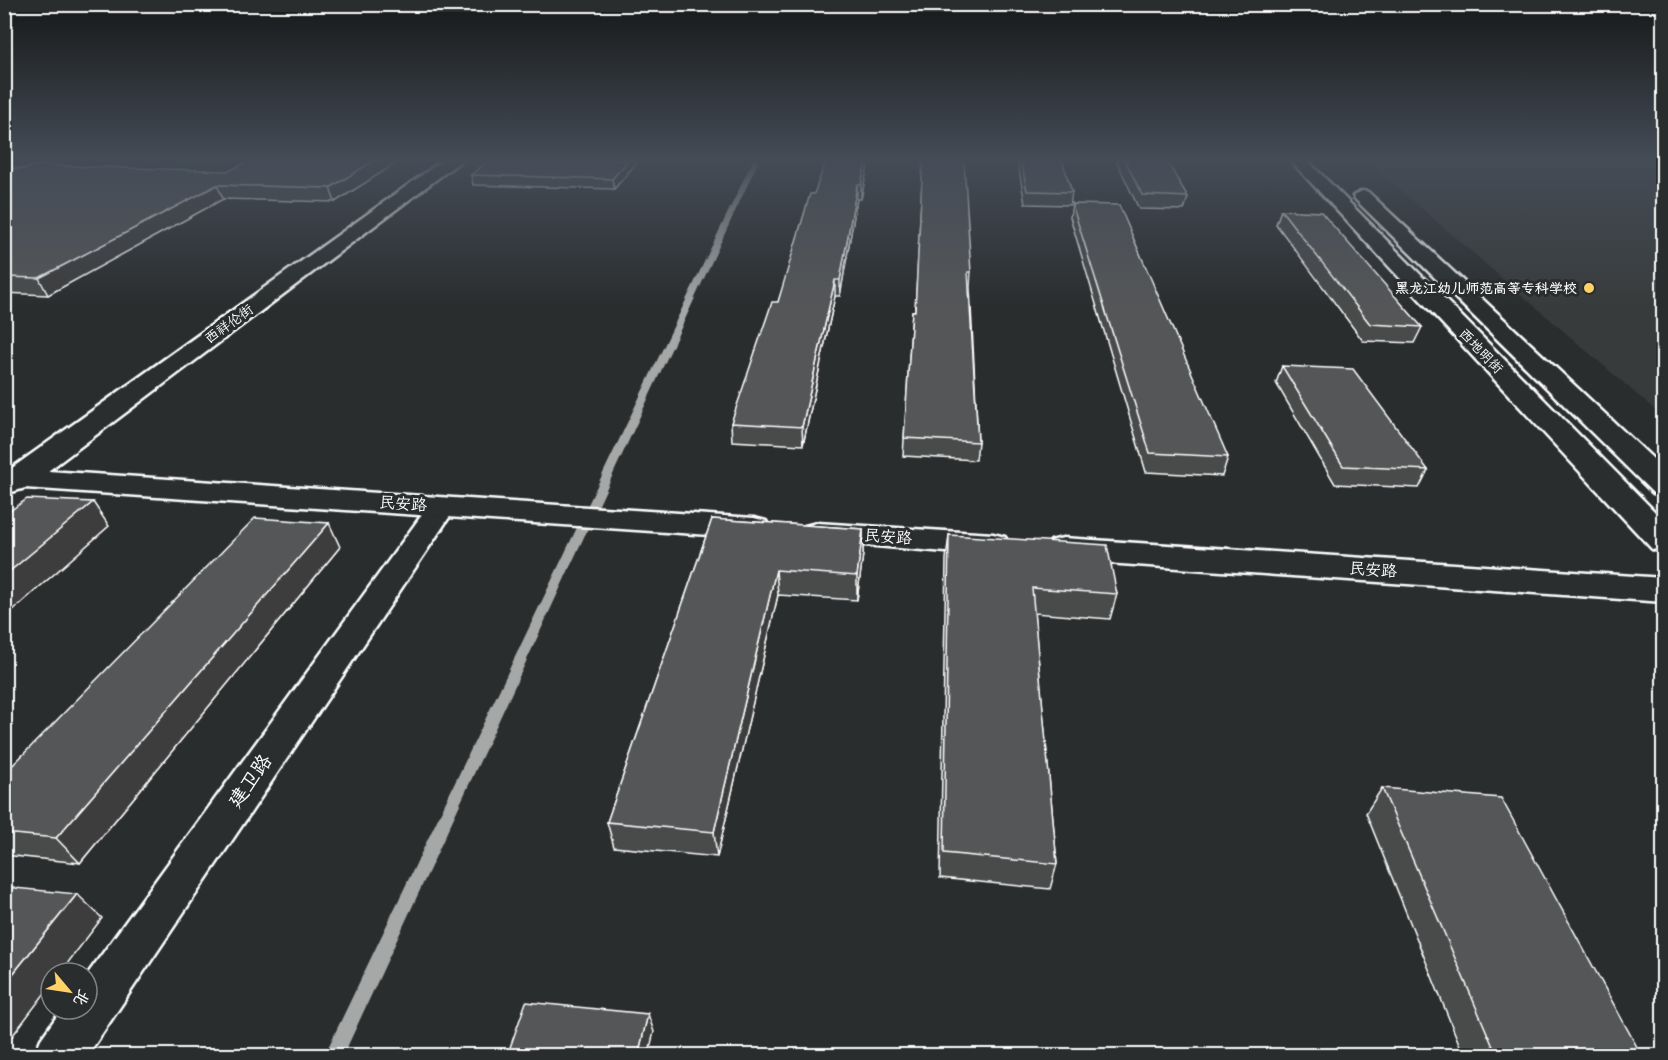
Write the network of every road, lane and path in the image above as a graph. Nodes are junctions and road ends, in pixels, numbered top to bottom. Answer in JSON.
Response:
{"nodes":[{"id":1,"x":385,"y":209,"type":"edge"},
{"id":2,"x":1346,"y":209,"type":"edge"},
{"id":3,"x":1376,"y":209,"type":"edge"},
{"id":4,"x":9,"y":481,"type":"edge"},
{"id":5,"x":1664,"y":486,"type":"edge"},
{"id":6,"x":442,"y":507,"type":"junction"},
{"id":7,"x":1664,"y":541,"type":"edge"},
{"id":8,"x":1664,"y":590,"type":"edge"},
{"id":9,"x":58,"y":1056,"type":"edge"}],
"edges":[{"from":1,"to":4,"type":"street","name":"西祥伦街"},
{"from":2,"to":7,"type":"street","name":"西地明街"},
{"from":3,"to":5,"type":"street","name":"西地明街"},
{"from":4,"to":6,"type":"street","name":"民安路"},
{"from":6,"to":8,"type":"street","name":"民安路"},
{"from":6,"to":9,"type":"street","name":"建卫路"}]}
